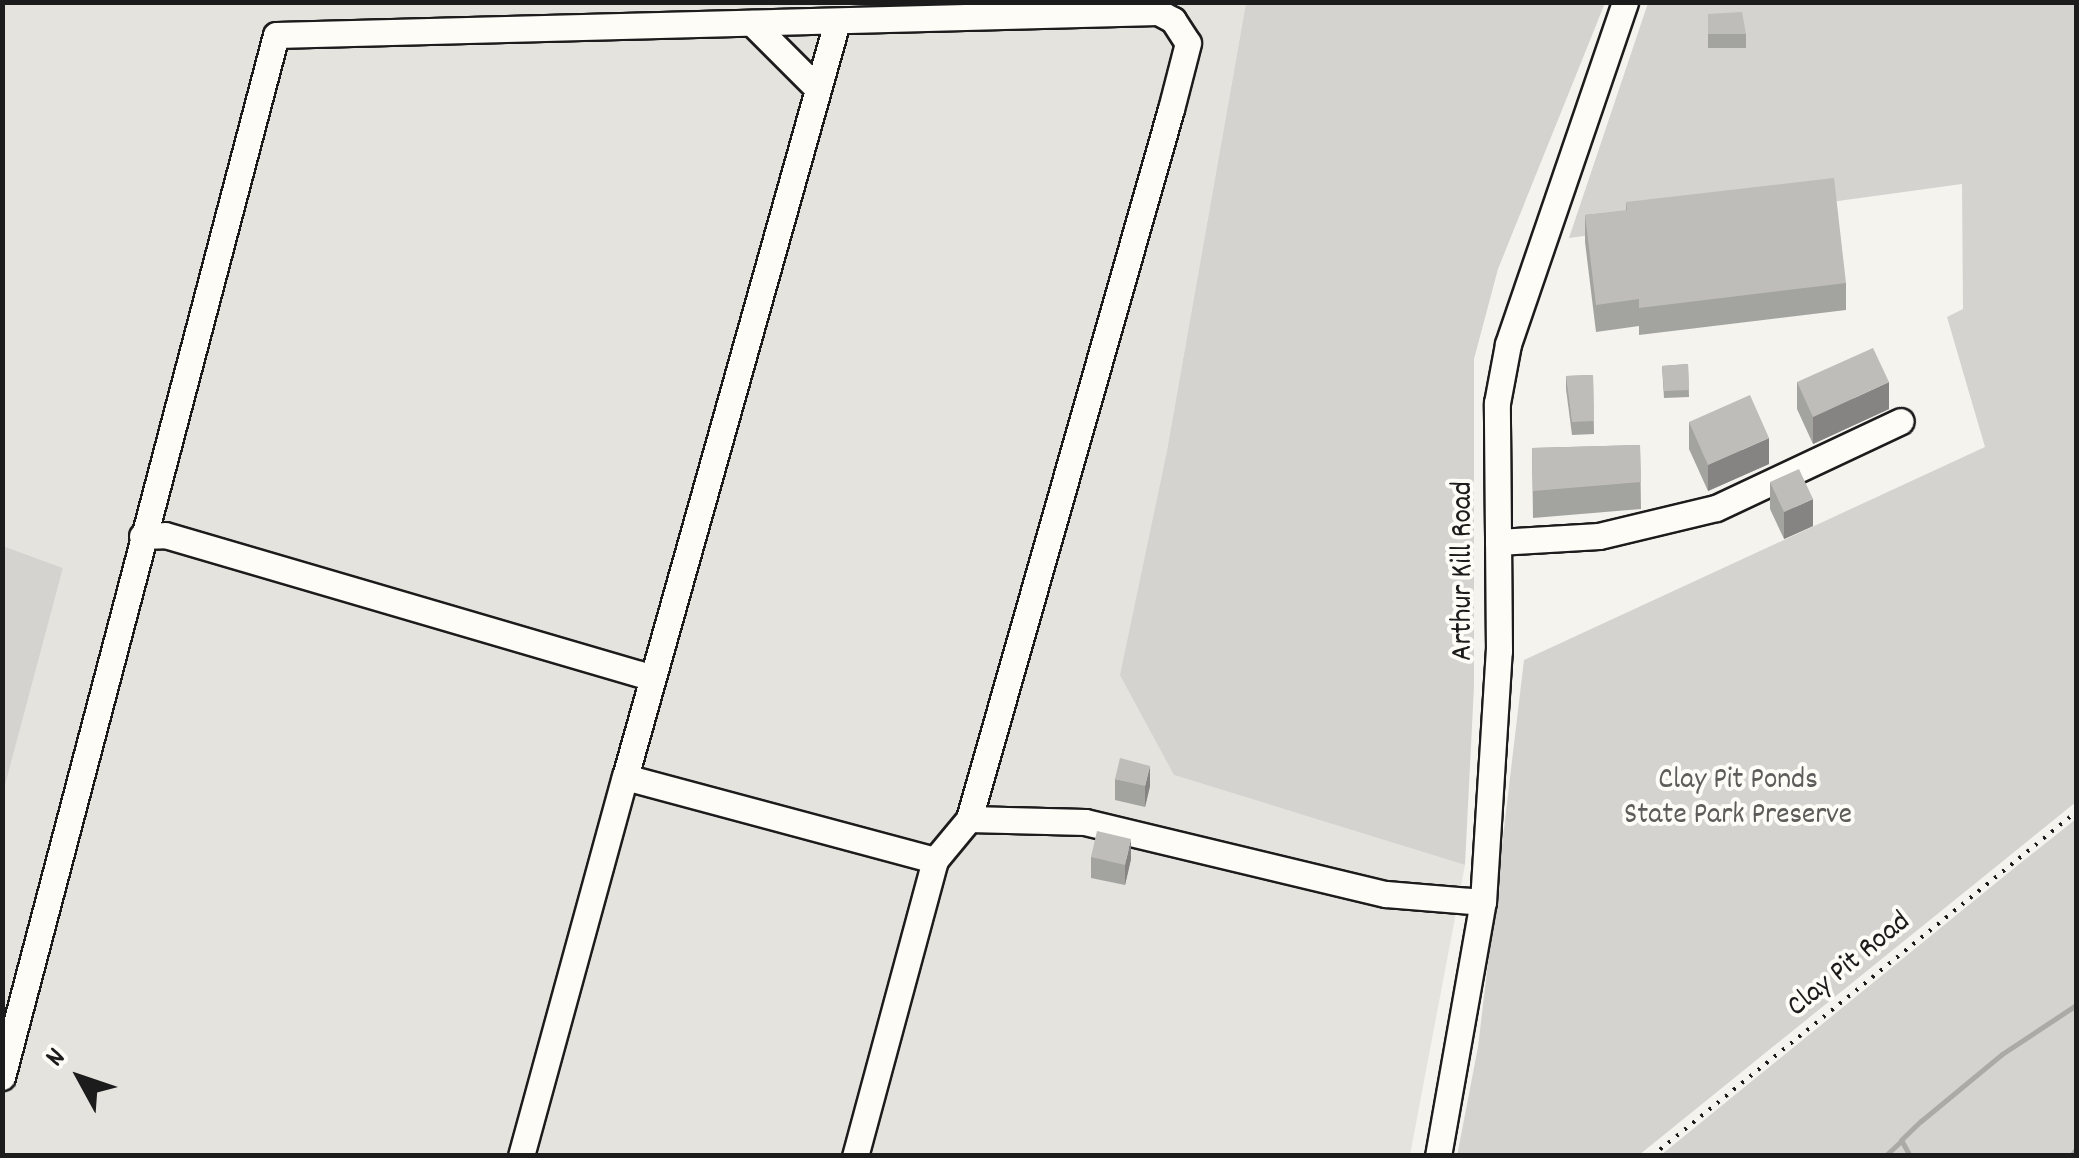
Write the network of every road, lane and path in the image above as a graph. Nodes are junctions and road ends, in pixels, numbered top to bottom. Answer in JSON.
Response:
{"nodes":[{"id":1,"x":1625,"y":2,"type":"edge"},
{"id":2,"x":837,"y":22,"type":"junction"},
{"id":3,"x":752,"y":23,"type":"junction"},
{"id":4,"x":817,"y":88,"type":"junction"},
{"id":5,"x":1901,"y":421,"type":"dead end"},
{"id":6,"x":142,"y":536,"type":"junction"},
{"id":7,"x":1498,"y":542,"type":"junction"},
{"id":8,"x":650,"y":677,"type":"junction"},
{"id":9,"x":624,"y":778,"type":"junction"},
{"id":10,"x":2076,"y":812,"type":"edge"},
{"id":11,"x":969,"y":819,"type":"junction"},
{"id":12,"x":936,"y":860,"type":"junction"},
{"id":13,"x":1483,"y":902,"type":"junction"},
{"id":14,"x":2,"y":1077,"type":"edge"},
{"id":15,"x":521,"y":1156,"type":"edge"},
{"id":16,"x":855,"y":1156,"type":"edge"},
{"id":17,"x":1438,"y":1156,"type":"edge"},
{"id":18,"x":1652,"y":1156,"type":"edge"}],
"edges":[{"from":1,"to":7,"type":"street","name":"Arthur Kill Road"},
{"from":2,"to":3,"type":"street"},
{"from":2,"to":4,"type":"street"},
{"from":2,"to":11,"type":"street"},
{"from":3,"to":4,"type":"street"},
{"from":3,"to":6,"type":"street"},
{"from":4,"to":8,"type":"street"},
{"from":5,"to":7,"type":"street"},
{"from":6,"to":8,"type":"street"},
{"from":6,"to":14,"type":"street"},
{"from":7,"to":13,"type":"street","name":"Arthur Kill Road"},
{"from":8,"to":9,"type":"street"},
{"from":9,"to":12,"type":"street"},
{"from":9,"to":15,"type":"street"},
{"from":10,"to":18,"type":"path","name":"Clay Pit Road"},
{"from":11,"to":12,"type":"street"},
{"from":11,"to":13,"type":"street"},
{"from":12,"to":16,"type":"street"},
{"from":13,"to":17,"type":"street","name":"Arthur Kill Road"}]}
